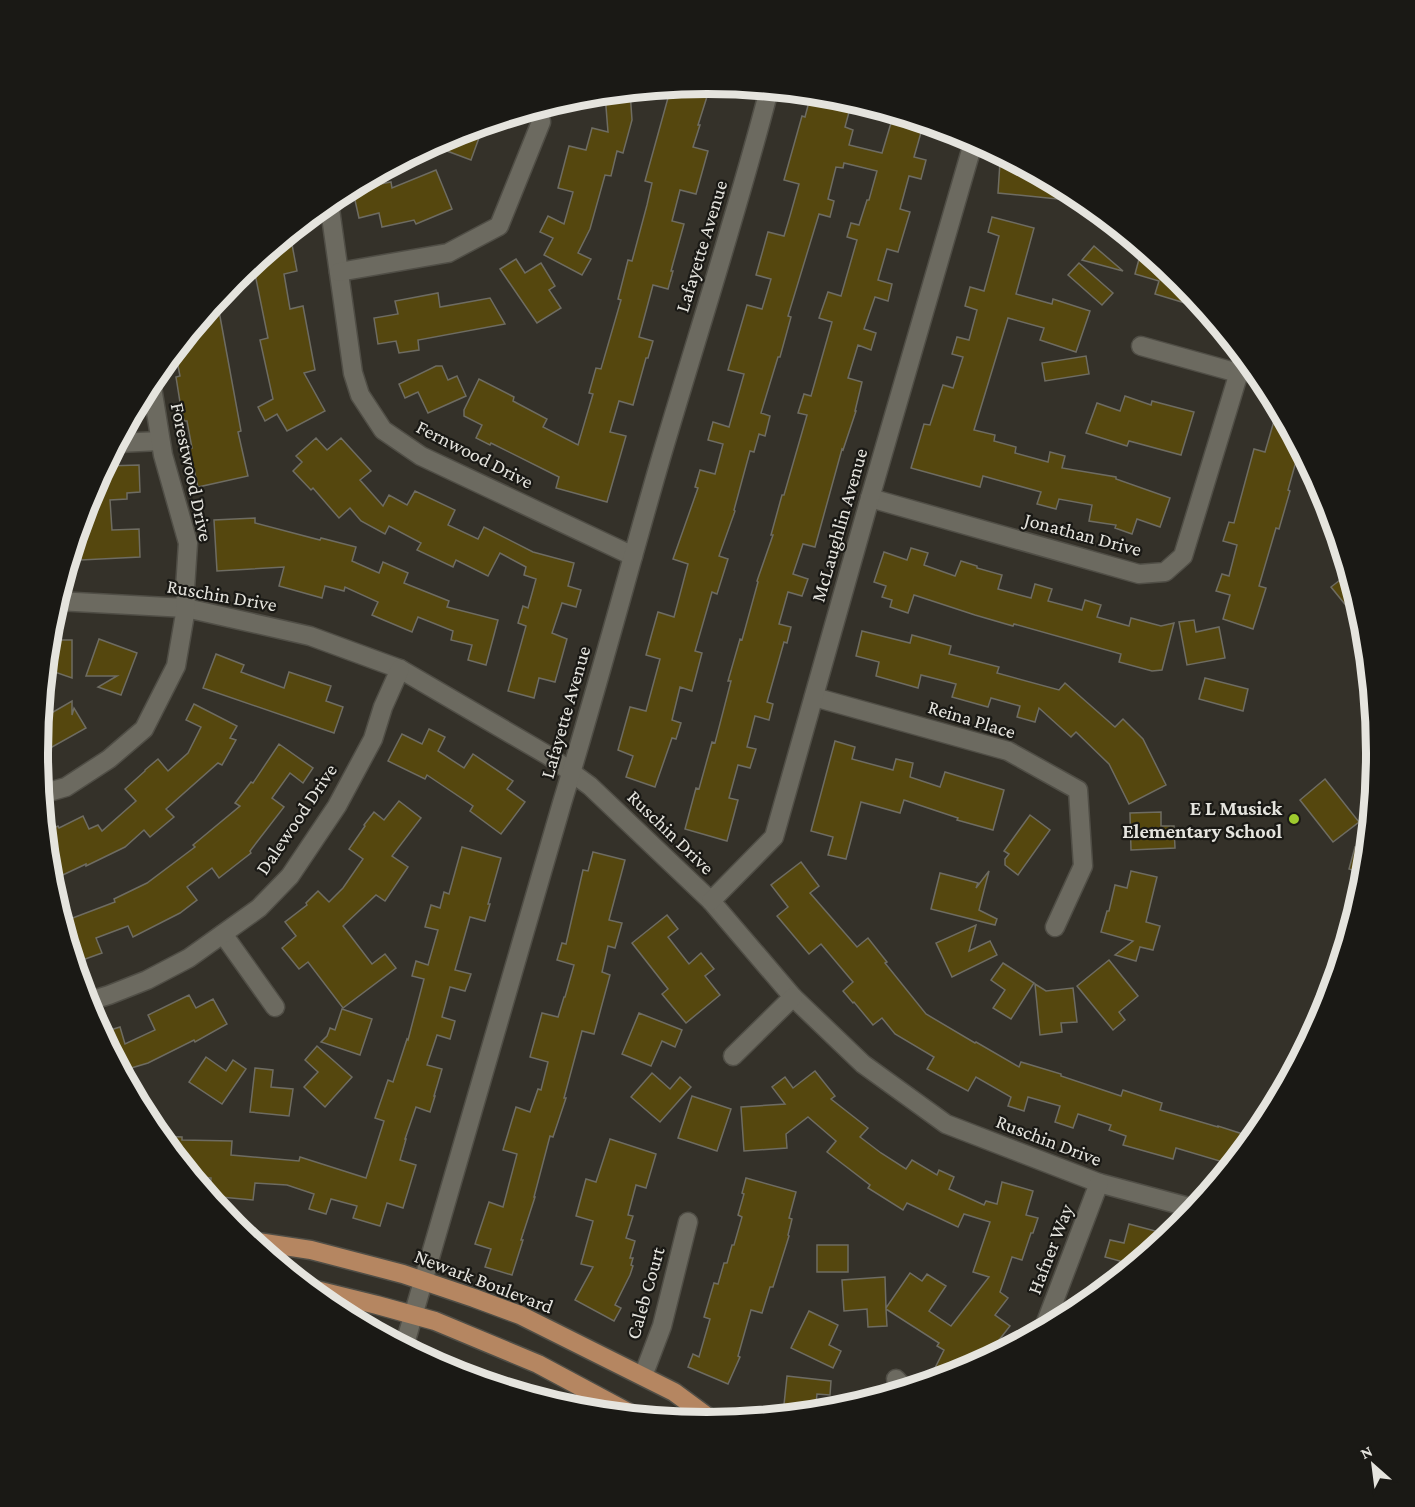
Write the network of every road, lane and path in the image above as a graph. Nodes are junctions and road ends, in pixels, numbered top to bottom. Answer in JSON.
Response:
{"nodes":[{"id":1,"x":767,"y":97,"type":"edge"},
{"id":2,"x":540,"y":115,"type":"edge"},
{"id":3,"x":971,"y":149,"type":"edge"},
{"id":4,"x":330,"y":213,"type":"edge"},
{"id":5,"x":339,"y":272,"type":"junction"},
{"id":6,"x":1142,"y":346,"type":"dead end"},
{"id":7,"x":1241,"y":366,"type":"edge"},
{"id":8,"x":1238,"y":374,"type":"junction"},
{"id":9,"x":153,"y":396,"type":"edge"},
{"id":10,"x":160,"y":441,"type":"junction"},
{"id":11,"x":126,"y":443,"type":"edge"},
{"id":12,"x":870,"y":498,"type":"junction"},
{"id":13,"x":633,"y":556,"type":"junction"},
{"id":14,"x":66,"y":602,"type":"edge"},
{"id":15,"x":186,"y":608,"type":"junction"},
{"id":16,"x":400,"y":669,"type":"junction"},
{"id":17,"x":814,"y":697,"type":"junction"},
{"id":18,"x":571,"y":772,"type":"junction"},
{"id":19,"x":49,"y":792,"type":"edge"},
{"id":20,"x":711,"y":901,"type":"junction"},
{"id":21,"x":1056,"y":927,"type":"dead end"},
{"id":22,"x":223,"y":934,"type":"junction"},
{"id":23,"x":793,"y":997,"type":"junction"},
{"id":24,"x":95,"y":999,"type":"edge"},
{"id":25,"x":275,"y":1007,"type":"dead end"},
{"id":26,"x":733,"y":1056,"type":"dead end"},
{"id":27,"x":1099,"y":1183,"type":"junction"},
{"id":28,"x":1186,"y":1206,"type":"edge"},
{"id":29,"x":687,"y":1222,"type":"dead end"},
{"id":30,"x":268,"y":1244,"type":"edge"},
{"id":31,"x":424,"y":1280,"type":"junction"},
{"id":32,"x":329,"y":1293,"type":"edge"},
{"id":33,"x":413,"y":1316,"type":"junction"},
{"id":34,"x":1047,"y":1319,"type":"edge"},
{"id":35,"x":406,"y":1340,"type":"edge"},
{"id":36,"x":643,"y":1376,"type":"junction"},
{"id":37,"x":618,"y":1407,"type":"edge"},
{"id":38,"x":702,"y":1413,"type":"edge"}],
"edges":[{"from":1,"to":13,"type":"street","name":"Lafayette Avenue"},
{"from":2,"to":5,"type":"street"},
{"from":3,"to":12,"type":"street","name":"McLaughlin Avenue"},
{"from":4,"to":5,"type":"street","name":"Fernwood Drive"},
{"from":5,"to":13,"type":"street","name":"Fernwood Drive"},
{"from":6,"to":8,"type":"street"},
{"from":7,"to":8,"type":"street","name":"Jonathan Drive"},
{"from":8,"to":12,"type":"street","name":"Jonathan Drive"},
{"from":9,"to":10,"type":"street","name":"Forestwood Drive"},
{"from":10,"to":11,"type":"street"},
{"from":10,"to":15,"type":"street","name":"Forestwood Drive"},
{"from":12,"to":17,"type":"street","name":"McLaughlin Avenue"},
{"from":13,"to":18,"type":"street","name":"Lafayette Avenue"},
{"from":14,"to":15,"type":"street","name":"Ruschin Drive"},
{"from":15,"to":16,"type":"street","name":"Ruschin Drive"},
{"from":15,"to":19,"type":"street","name":"Forestwood Drive"},
{"from":16,"to":18,"type":"street","name":"Ruschin Drive"},
{"from":16,"to":22,"type":"street","name":"Dalewood Drive"},
{"from":17,"to":20,"type":"street","name":"McLaughlin Avenue"},
{"from":17,"to":21,"type":"street","name":"Reina Place"},
{"from":18,"to":20,"type":"street","name":"Ruschin Drive"},
{"from":18,"to":31,"type":"street","name":"Lafayette Avenue"},
{"from":20,"to":23,"type":"street","name":"Ruschin Drive"},
{"from":22,"to":24,"type":"street","name":"Dalewood Drive"},
{"from":22,"to":25,"type":"street"},
{"from":23,"to":26,"type":"street"},
{"from":23,"to":27,"type":"street","name":"Ruschin Drive"},
{"from":27,"to":28,"type":"street","name":"Ruschin Drive"},
{"from":27,"to":34,"type":"street","name":"Hafner Way"},
{"from":29,"to":36,"type":"street","name":"Caleb Court"},
{"from":30,"to":31,"type":"main road","name":"Newark Boulevard"},
{"from":31,"to":33,"type":"street","name":"Lafayette Avenue"},
{"from":31,"to":36,"type":"main road","name":"Newark Boulevard"},
{"from":32,"to":33,"type":"main road"},
{"from":33,"to":35,"type":"street","name":"Lafayette Avenue"},
{"from":33,"to":37,"type":"main road"},
{"from":36,"to":38,"type":"main road","name":"Newark Boulevard"}]}
